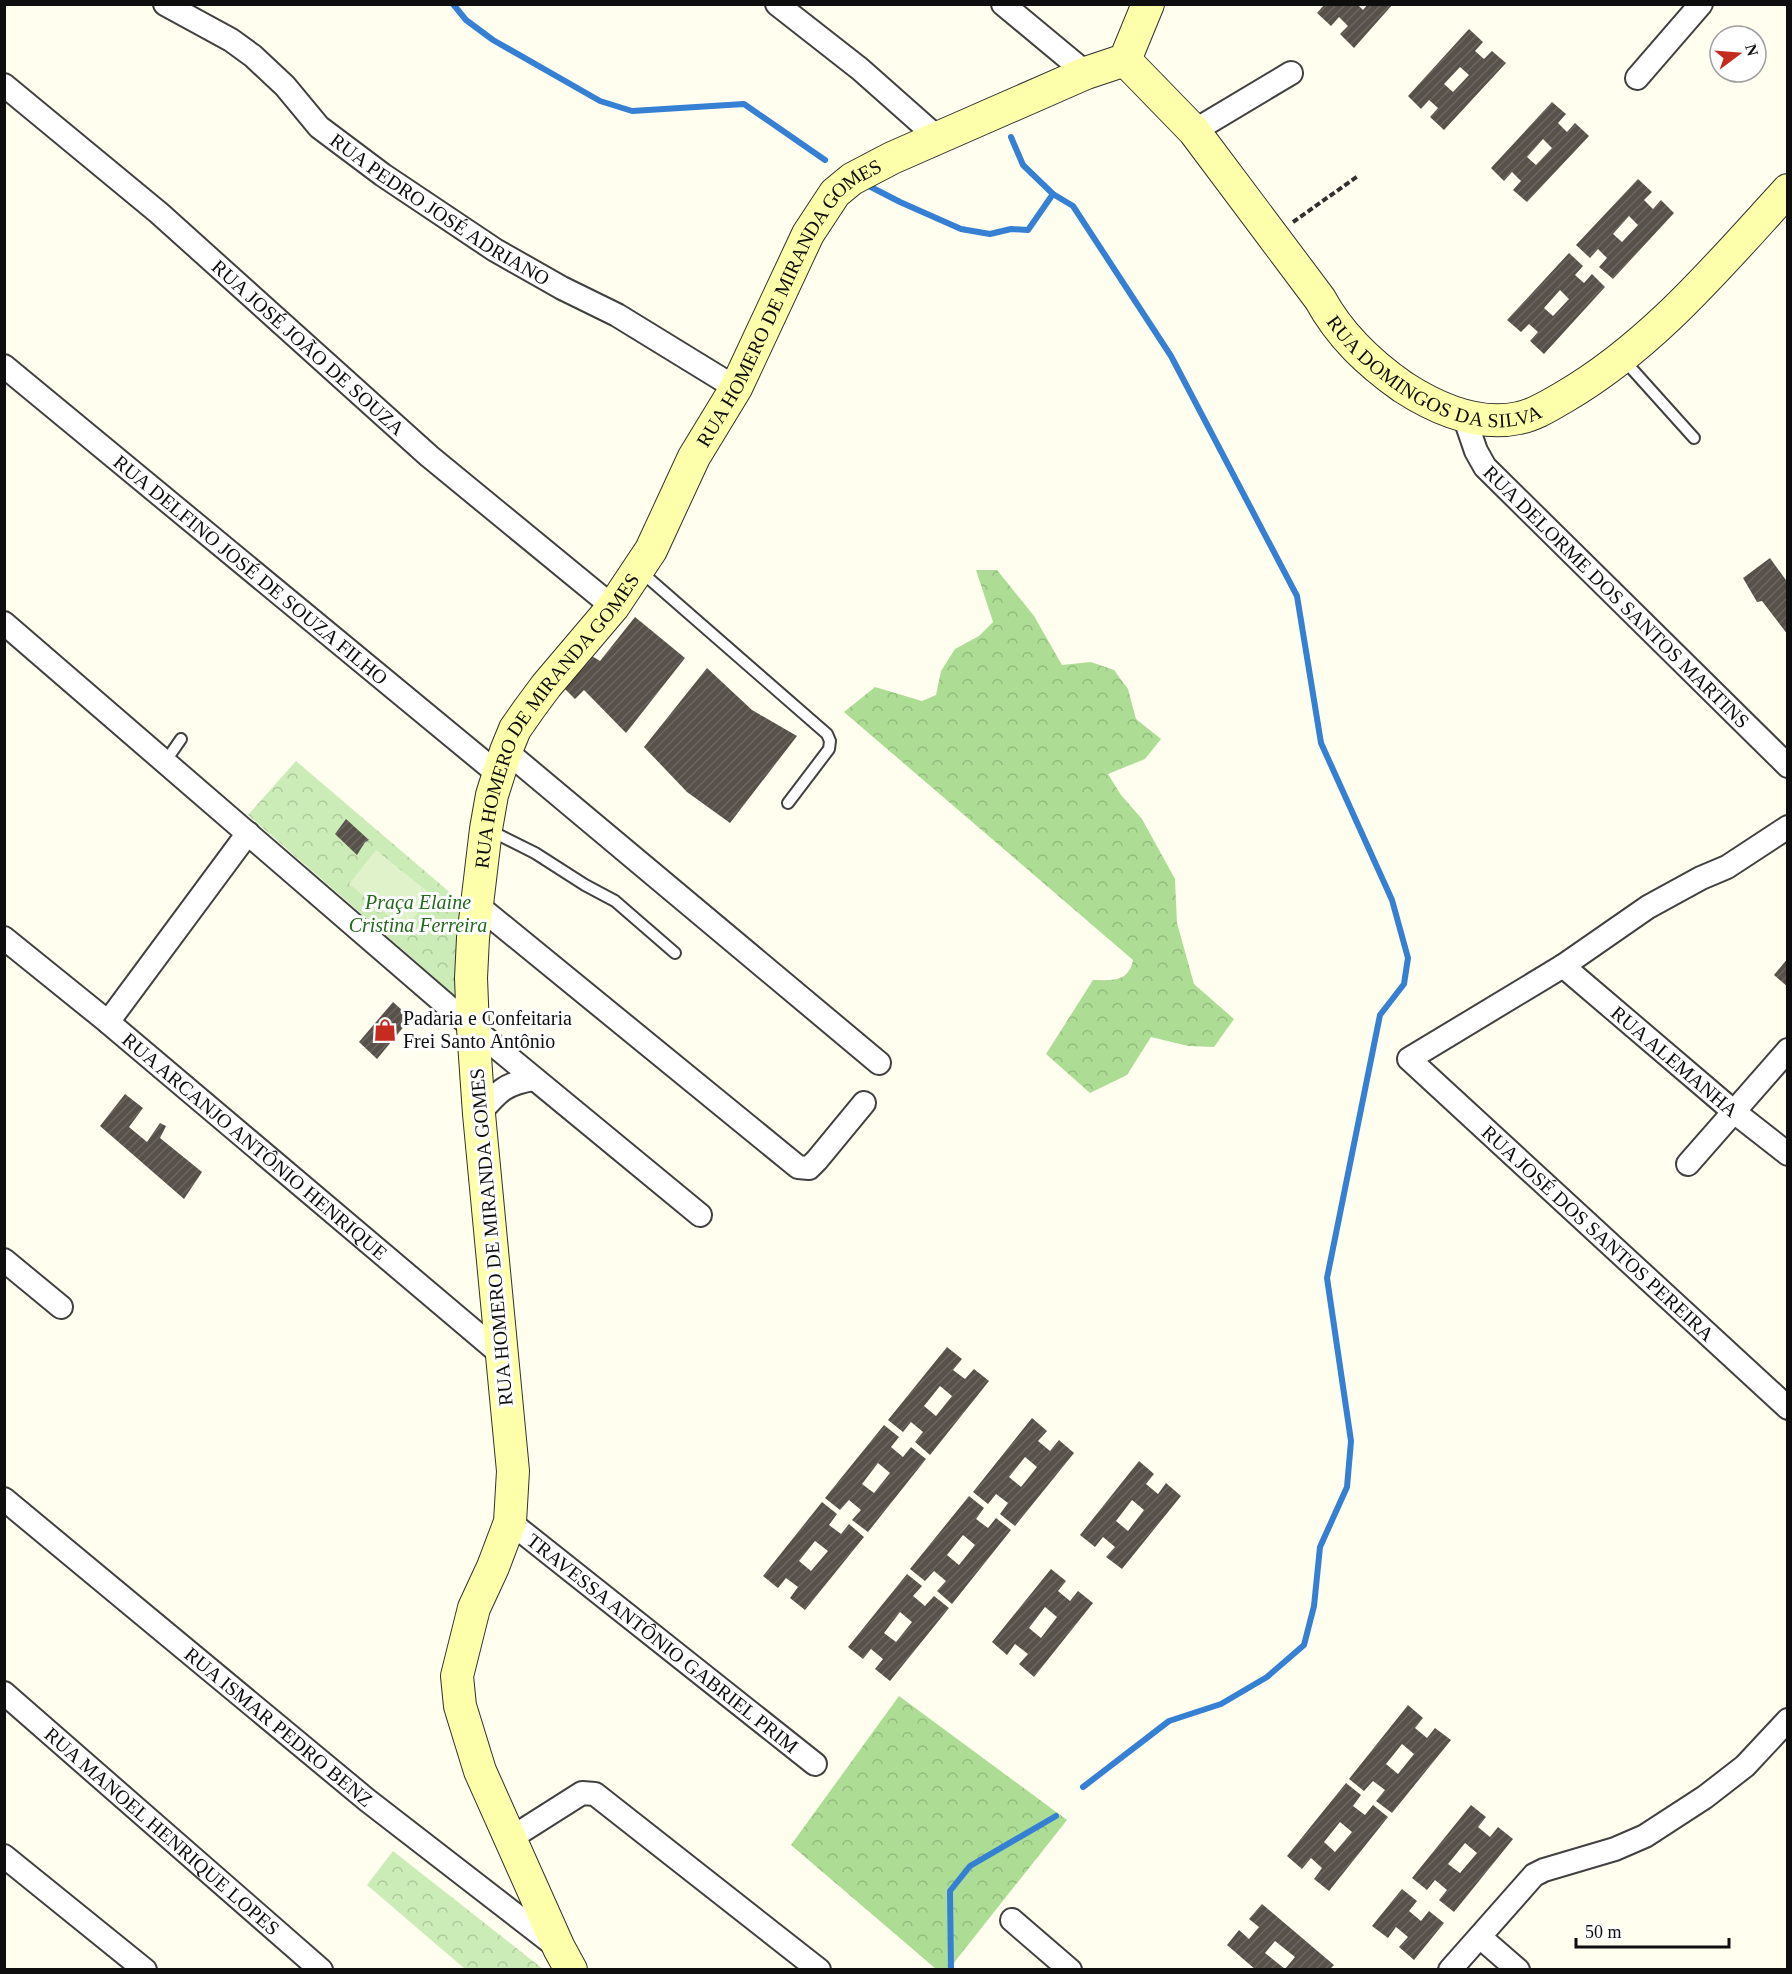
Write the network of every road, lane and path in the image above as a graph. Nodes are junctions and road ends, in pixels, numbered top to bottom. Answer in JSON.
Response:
{"nodes":[{"id":1,"x":165,"y":4,"type":"edge"},
{"id":2,"x":777,"y":4,"type":"edge"},
{"id":3,"x":1003,"y":4,"type":"edge"},
{"id":4,"x":1148,"y":4,"type":"edge"},
{"id":5,"x":1701,"y":4,"type":"edge"},
{"id":6,"x":1125,"y":60,"type":"junction"},
{"id":7,"x":1086,"y":73,"type":"junction"},
{"id":8,"x":1291,"y":73,"type":"dead end"},
{"id":9,"x":1637,"y":78,"type":"dead end"},
{"id":10,"x":4,"y":85,"type":"edge"},
{"id":11,"x":1194,"y":131,"type":"junction"},
{"id":12,"x":939,"y":139,"type":"junction"},
{"id":13,"x":1358,"y":176,"type":"dead end"},
{"id":14,"x":1788,"y":190,"type":"edge"},
{"id":15,"x":1272,"y":236,"type":"junction"},
{"id":16,"x":1621,"y":357,"type":"junction"},
{"id":17,"x":4,"y":366,"type":"edge"},
{"id":18,"x":736,"y":388,"type":"junction"},
{"id":19,"x":1464,"y":416,"type":"junction"},
{"id":20,"x":1694,"y":438,"type":"dead end"},
{"id":21,"x":639,"y":570,"type":"junction"},
{"id":22,"x":613,"y":607,"type":"junction"},
{"id":23,"x":4,"y":623,"type":"edge"},
{"id":24,"x":181,"y":739,"type":"dead end"},
{"id":25,"x":165,"y":762,"type":"junction"},
{"id":26,"x":501,"y":762,"type":"junction"},
{"id":27,"x":1788,"y":766,"type":"edge"},
{"id":28,"x":788,"y":803,"type":"dead end"},
{"id":29,"x":1788,"y":827,"type":"edge"},
{"id":30,"x":486,"y":828,"type":"junction"},
{"id":31,"x":248,"y":833,"type":"junction"},
{"id":32,"x":477,"y":905,"type":"junction"},
{"id":33,"x":4,"y":938,"type":"edge"},
{"id":34,"x":675,"y":953,"type":"dead end"},
{"id":35,"x":1563,"y":966,"type":"junction"},
{"id":36,"x":108,"y":1022,"type":"junction"},
{"id":37,"x":472,"y":1028,"type":"junction"},
{"id":38,"x":1788,"y":1050,"type":"edge"},
{"id":39,"x":879,"y":1063,"type":"dead end"},
{"id":40,"x":534,"y":1079,"type":"junction"},
{"id":41,"x":864,"y":1103,"type":"dead end"},
{"id":42,"x":1733,"y":1111,"type":"junction"},
{"id":43,"x":479,"y":1113,"type":"junction"},
{"id":44,"x":1788,"y":1154,"type":"edge"},
{"id":45,"x":1688,"y":1164,"type":"dead end"},
{"id":46,"x":700,"y":1215,"type":"dead end"},
{"id":47,"x":4,"y":1260,"type":"edge"},
{"id":48,"x":62,"y":1307,"type":"dead end"},
{"id":49,"x":501,"y":1355,"type":"junction"},
{"id":50,"x":1788,"y":1408,"type":"edge"},
{"id":51,"x":4,"y":1499,"type":"edge"},
{"id":52,"x":510,"y":1522,"type":"junction"},
{"id":53,"x":4,"y":1693,"type":"edge"},
{"id":54,"x":1788,"y":1720,"type":"edge"},
{"id":55,"x":815,"y":1764,"type":"dead end"},
{"id":56,"x":512,"y":1838,"type":"junction"},
{"id":57,"x":4,"y":1856,"type":"edge"},
{"id":58,"x":1012,"y":1920,"type":"dead end"},
{"id":59,"x":1480,"y":1937,"type":"junction"},
{"id":60,"x":565,"y":1959,"type":"edge"},
{"id":61,"x":144,"y":1970,"type":"edge"},
{"id":62,"x":321,"y":1970,"type":"edge"},
{"id":63,"x":819,"y":1970,"type":"edge"},
{"id":64,"x":1070,"y":1970,"type":"edge"},
{"id":65,"x":1450,"y":1970,"type":"edge"},
{"id":66,"x":1518,"y":1970,"type":"edge"}],
"edges":[{"from":1,"to":18,"type":"street","name":"RUA PEDRO JOSÉ ADRIANO"},
{"from":2,"to":12,"type":"street"},
{"from":3,"to":7,"type":"street"},
{"from":4,"to":6,"type":"street"},
{"from":5,"to":9,"type":"street"},
{"from":6,"to":7,"type":"street","name":"RUA HOMERO DE MIRANDA GOMES"},
{"from":6,"to":11,"type":"street","name":"RUA DOMINGOS DA SILVA"},
{"from":7,"to":12,"type":"street","name":"RUA HOMERO DE MIRANDA GOMES"},
{"from":8,"to":11,"type":"street"},
{"from":10,"to":22,"type":"street","name":"RUA JOSÉ JOÃO DE SOUZA"},
{"from":11,"to":15,"type":"street","name":"RUA DOMINGOS DA SILVA"},
{"from":12,"to":18,"type":"street","name":"RUA HOMERO DE MIRANDA GOMES"},
{"from":13,"to":15,"type":"path"},
{"from":14,"to":16,"type":"street","name":"RUA DOMINGOS DA SILVA"},
{"from":15,"to":19,"type":"street","name":"RUA DOMINGOS DA SILVA"},
{"from":16,"to":19,"type":"street","name":"RUA DOMINGOS DA SILVA"},
{"from":16,"to":20,"type":"lane"},
{"from":17,"to":26,"type":"street","name":"RUA DELFINO JOSÉ DE SOUZA FILHO"},
{"from":18,"to":21,"type":"street","name":"RUA HOMERO DE MIRANDA GOMES"},
{"from":19,"to":27,"type":"street","name":"RUA DELORME DOS SANTOS MARTINS"},
{"from":21,"to":22,"type":"street","name":"RUA HOMERO DE MIRANDA GOMES"},
{"from":21,"to":28,"type":"lane"},
{"from":22,"to":26,"type":"street","name":"RUA HOMERO DE MIRANDA GOMES"},
{"from":23,"to":25,"type":"street"},
{"from":24,"to":25,"type":"lane"},
{"from":25,"to":31,"type":"street"},
{"from":26,"to":30,"type":"street","name":"RUA HOMERO DE MIRANDA GOMES"},
{"from":26,"to":39,"type":"street","name":"RUA DELFINO JOSÉ DE SOUZA FILHO"},
{"from":29,"to":35,"type":"street"},
{"from":30,"to":32,"type":"street","name":"RUA HOMERO DE MIRANDA GOMES"},
{"from":30,"to":34,"type":"lane"},
{"from":31,"to":36,"type":"street"},
{"from":31,"to":37,"type":"street"},
{"from":32,"to":37,"type":"street","name":"RUA HOMERO DE MIRANDA GOMES"},
{"from":32,"to":41,"type":"street"},
{"from":33,"to":36,"type":"street","name":"RUA ARCANJO ANTÔNIO HENRIQUE"},
{"from":35,"to":42,"type":"street","name":"RUA ALEMANHA"},
{"from":35,"to":50,"type":"street","name":"RUA JOSÉ DOS SANTOS PEREIRA"},
{"from":36,"to":49,"type":"street","name":"RUA ARCANJO ANTÔNIO HENRIQUE"},
{"from":37,"to":40,"type":"street"},
{"from":37,"to":43,"type":"street","name":"RUA HOMERO DE MIRANDA GOMES"},
{"from":38,"to":42,"type":"street"},
{"from":40,"to":43,"type":"street"},
{"from":40,"to":46,"type":"street"},
{"from":42,"to":44,"type":"street","name":"RUA ALEMANHA"},
{"from":42,"to":45,"type":"street"},
{"from":43,"to":49,"type":"street","name":"RUA HOMERO DE MIRANDA GOMES"},
{"from":47,"to":48,"type":"street"},
{"from":49,"to":52,"type":"street","name":"RUA HOMERO DE MIRANDA GOMES"},
{"from":51,"to":60,"type":"street","name":"RUA ISMAR PEDRO BENZ"},
{"from":52,"to":55,"type":"street","name":"TRAVESSA ANTÔNIO GABRIEL PRIM"},
{"from":52,"to":56,"type":"street","name":"RUA HOMERO DE MIRANDA GOMES"},
{"from":53,"to":62,"type":"street","name":"RUA MANOEL HENRIQUE LOPES"},
{"from":54,"to":59,"type":"street"},
{"from":56,"to":60,"type":"street","name":"RUA HOMERO DE MIRANDA GOMES"},
{"from":56,"to":63,"type":"street"},
{"from":57,"to":61,"type":"street"},
{"from":58,"to":64,"type":"street"},
{"from":59,"to":65,"type":"street"},
{"from":59,"to":66,"type":"street"}]}
